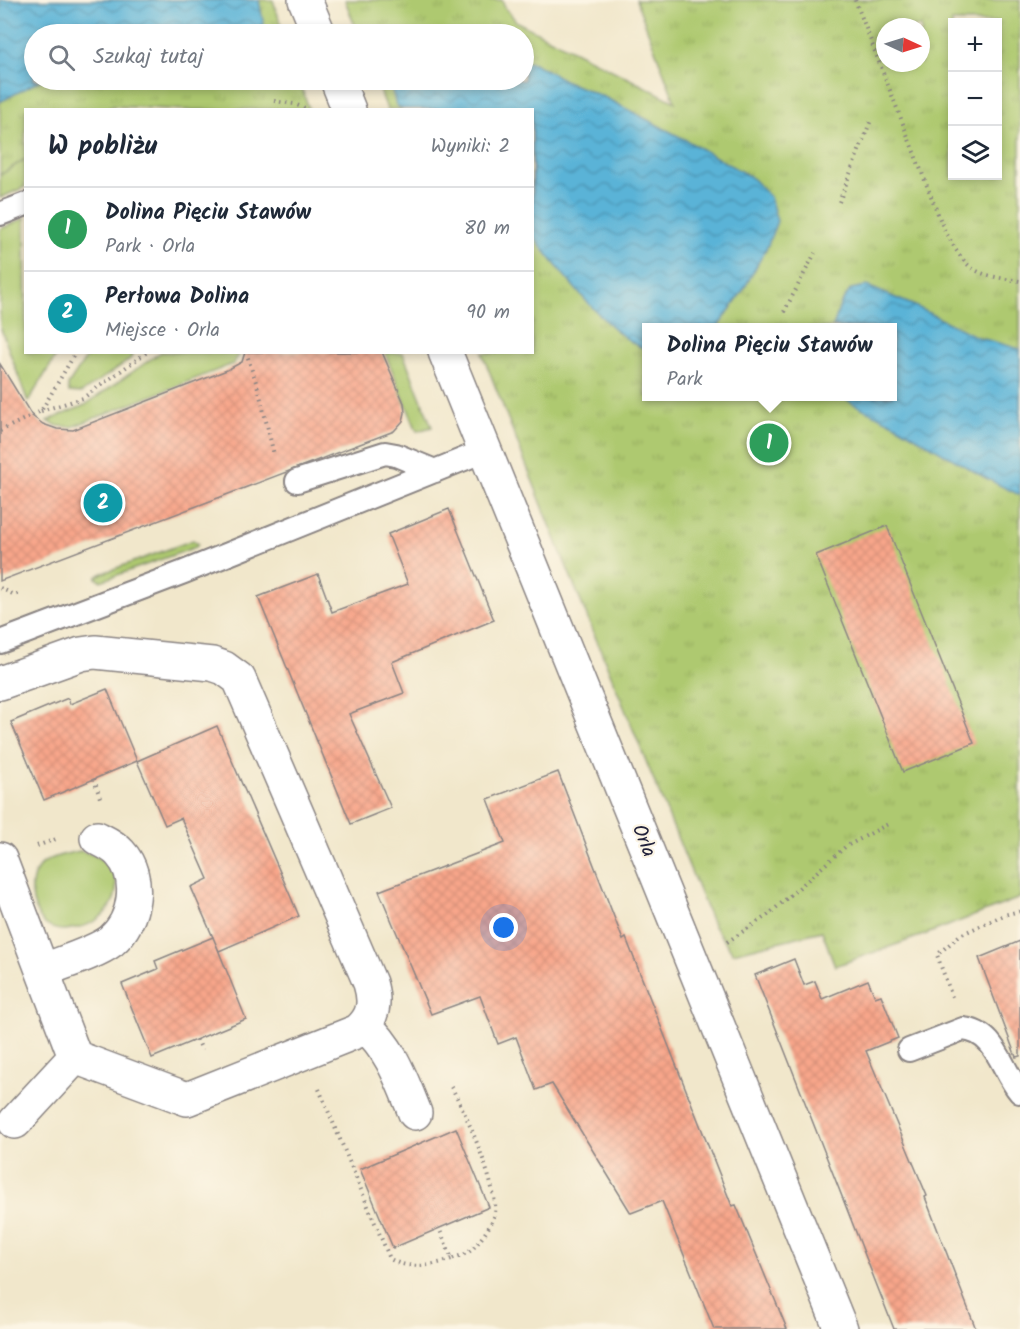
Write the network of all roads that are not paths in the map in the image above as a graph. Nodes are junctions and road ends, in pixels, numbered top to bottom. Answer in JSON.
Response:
{"nodes":[{"id":1,"x":305,"y":0,"type":"edge"},
{"id":2,"x":315,"y":24,"type":"edge"},
{"id":3,"x":341,"y":90,"type":"edge"},
{"id":4,"x":348,"y":108,"type":"edge"},
{"id":5,"x":24,"y":205,"type":"edge"},
{"id":6,"x":0,"y":214,"type":"edge"},
{"id":7,"x":446,"y":354,"type":"edge"},
{"id":8,"x":484,"y":451,"type":"junction"},
{"id":9,"x":435,"y":471,"type":"junction"},
{"id":10,"x":297,"y":481,"type":"dead end"},
{"id":11,"x":0,"y":642,"type":"edge"},
{"id":12,"x":0,"y":683,"type":"edge"},
{"id":13,"x":97,"y":838,"type":"road end"},
{"id":14,"x":0,"y":859,"type":"edge"},
{"id":15,"x":44,"y":970,"type":"junction"},
{"id":16,"x":364,"y":1025,"type":"junction"},
{"id":17,"x":909,"y":1050,"type":"dead end"},
{"id":18,"x":75,"y":1057,"type":"junction"},
{"id":19,"x":1020,"y":1092,"type":"edge"},
{"id":20,"x":415,"y":1113,"type":"dead end"},
{"id":21,"x":15,"y":1122,"type":"dead end"},
{"id":22,"x":841,"y":1329,"type":"edge"}],
"edges":[{"from":1,"to":2,"type":"street"},
{"from":3,"to":4,"type":"street"},
{"from":5,"to":6,"type":"lane"},
{"from":7,"to":8,"type":"street","name":"Orla"},
{"from":8,"to":9,"type":"lane"},
{"from":8,"to":22,"type":"street","name":"Orla"},
{"from":9,"to":10,"type":"lane"},
{"from":9,"to":11,"type":"lane"},
{"from":12,"to":16,"type":"street"},
{"from":13,"to":15,"type":"street"},
{"from":14,"to":15,"type":"street"},
{"from":15,"to":18,"type":"street"},
{"from":16,"to":18,"type":"street"},
{"from":16,"to":20,"type":"street"},
{"from":17,"to":19,"type":"lane"},
{"from":18,"to":21,"type":"street"}]}
